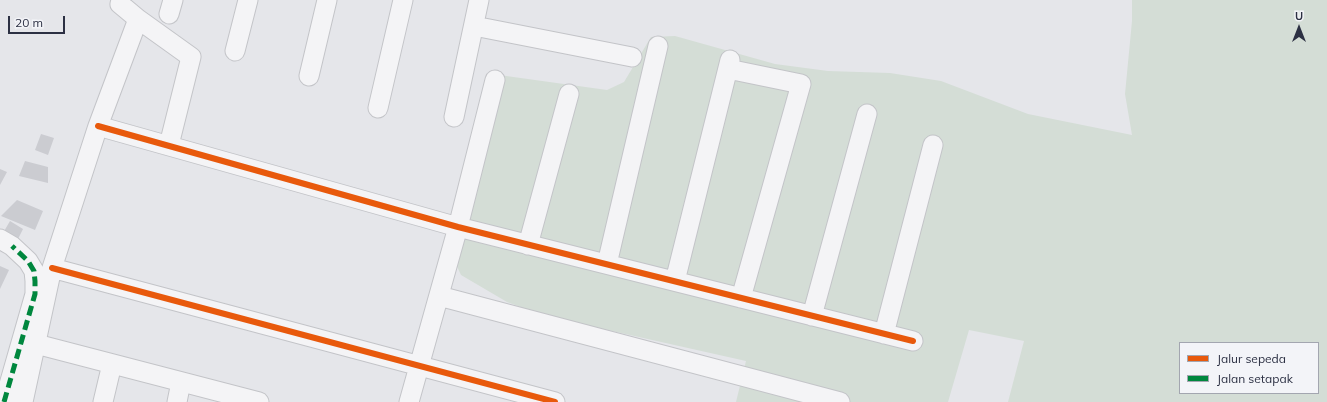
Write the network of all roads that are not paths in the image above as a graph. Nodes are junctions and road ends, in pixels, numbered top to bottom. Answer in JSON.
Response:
{"nodes":[{"id":1,"x":121,"y":0,"type":"edge"},
{"id":2,"x":248,"y":0,"type":"edge"},
{"id":3,"x":326,"y":0,"type":"edge"},
{"id":4,"x":403,"y":0,"type":"edge"},
{"id":5,"x":479,"y":0,"type":"edge"},
{"id":6,"x":138,"y":19,"type":"junction"},
{"id":7,"x":474,"y":26,"type":"junction"},
{"id":8,"x":658,"y":46,"type":"dead end"},
{"id":9,"x":235,"y":51,"type":"dead end"},
{"id":10,"x":632,"y":57,"type":"dead end"},
{"id":11,"x":309,"y":76,"type":"dead end"},
{"id":12,"x":495,"y":80,"type":"dead end"},
{"id":13,"x":569,"y":94,"type":"dead end"},
{"id":14,"x":378,"y":108,"type":"dead end"},
{"id":15,"x":867,"y":114,"type":"dead end"},
{"id":16,"x":454,"y":117,"type":"dead end"},
{"id":17,"x":98,"y":126,"type":"junction"},
{"id":18,"x":169,"y":145,"type":"junction"},
{"id":19,"x":933,"y":146,"type":"dead end"},
{"id":20,"x":458,"y":227,"type":"junction"},
{"id":21,"x":0,"y":239,"type":"edge"},
{"id":22,"x":528,"y":245,"type":"junction"},
{"id":23,"x":607,"y":264,"type":"junction"},
{"id":24,"x":52,"y":268,"type":"junction"},
{"id":25,"x":675,"y":281,"type":"junction"},
{"id":26,"x":439,"y":296,"type":"junction"},
{"id":27,"x":741,"y":298,"type":"junction"},
{"id":28,"x":812,"y":316,"type":"junction"},
{"id":29,"x":884,"y":334,"type":"junction"},
{"id":30,"x":913,"y":341,"type":"dead end"},
{"id":31,"x":29,"y":343,"type":"junction"},
{"id":32,"x":112,"y":364,"type":"junction"},
{"id":33,"x":419,"y":366,"type":"junction"},
{"id":34,"x":182,"y":382,"type":"junction"},
{"id":35,"x":4,"y":402,"type":"edge"},
{"id":36,"x":23,"y":402,"type":"edge"},
{"id":37,"x":103,"y":402,"type":"edge"},
{"id":38,"x":177,"y":402,"type":"edge"},
{"id":39,"x":256,"y":402,"type":"edge"},
{"id":40,"x":409,"y":402,"type":"edge"},
{"id":41,"x":555,"y":402,"type":"edge"},
{"id":42,"x":840,"y":402,"type":"edge"}],
"edges":[{"from":1,"to":6,"type":"street"},
{"from":2,"to":9,"type":"street"},
{"from":3,"to":11,"type":"street"},
{"from":4,"to":14,"type":"street"},
{"from":5,"to":7,"type":"street"},
{"from":6,"to":17,"type":"street"},
{"from":6,"to":18,"type":"street"},
{"from":7,"to":10,"type":"street"},
{"from":7,"to":16,"type":"street"},
{"from":8,"to":23,"type":"street"},
{"from":12,"to":20,"type":"street"},
{"from":13,"to":22,"type":"street"},
{"from":15,"to":28,"type":"street"},
{"from":17,"to":18,"type":"street"},
{"from":17,"to":24,"type":"street"},
{"from":18,"to":20,"type":"street"},
{"from":19,"to":29,"type":"street"},
{"from":20,"to":22,"type":"street"},
{"from":20,"to":26,"type":"street"},
{"from":21,"to":31,"type":"street"},
{"from":22,"to":23,"type":"street"},
{"from":23,"to":25,"type":"street"},
{"from":24,"to":31,"type":"street"},
{"from":24,"to":33,"type":"street"},
{"from":25,"to":27,"type":"street"},
{"from":25,"to":27,"type":"street"},
{"from":26,"to":33,"type":"street"},
{"from":26,"to":42,"type":"street"},
{"from":27,"to":28,"type":"street"},
{"from":28,"to":29,"type":"street"},
{"from":29,"to":30,"type":"street"},
{"from":31,"to":32,"type":"street"},
{"from":31,"to":35,"type":"street"},
{"from":31,"to":36,"type":"street"},
{"from":32,"to":34,"type":"street"},
{"from":32,"to":37,"type":"street"},
{"from":33,"to":40,"type":"street"},
{"from":33,"to":41,"type":"street"},
{"from":34,"to":38,"type":"street"},
{"from":34,"to":39,"type":"street"}]}
